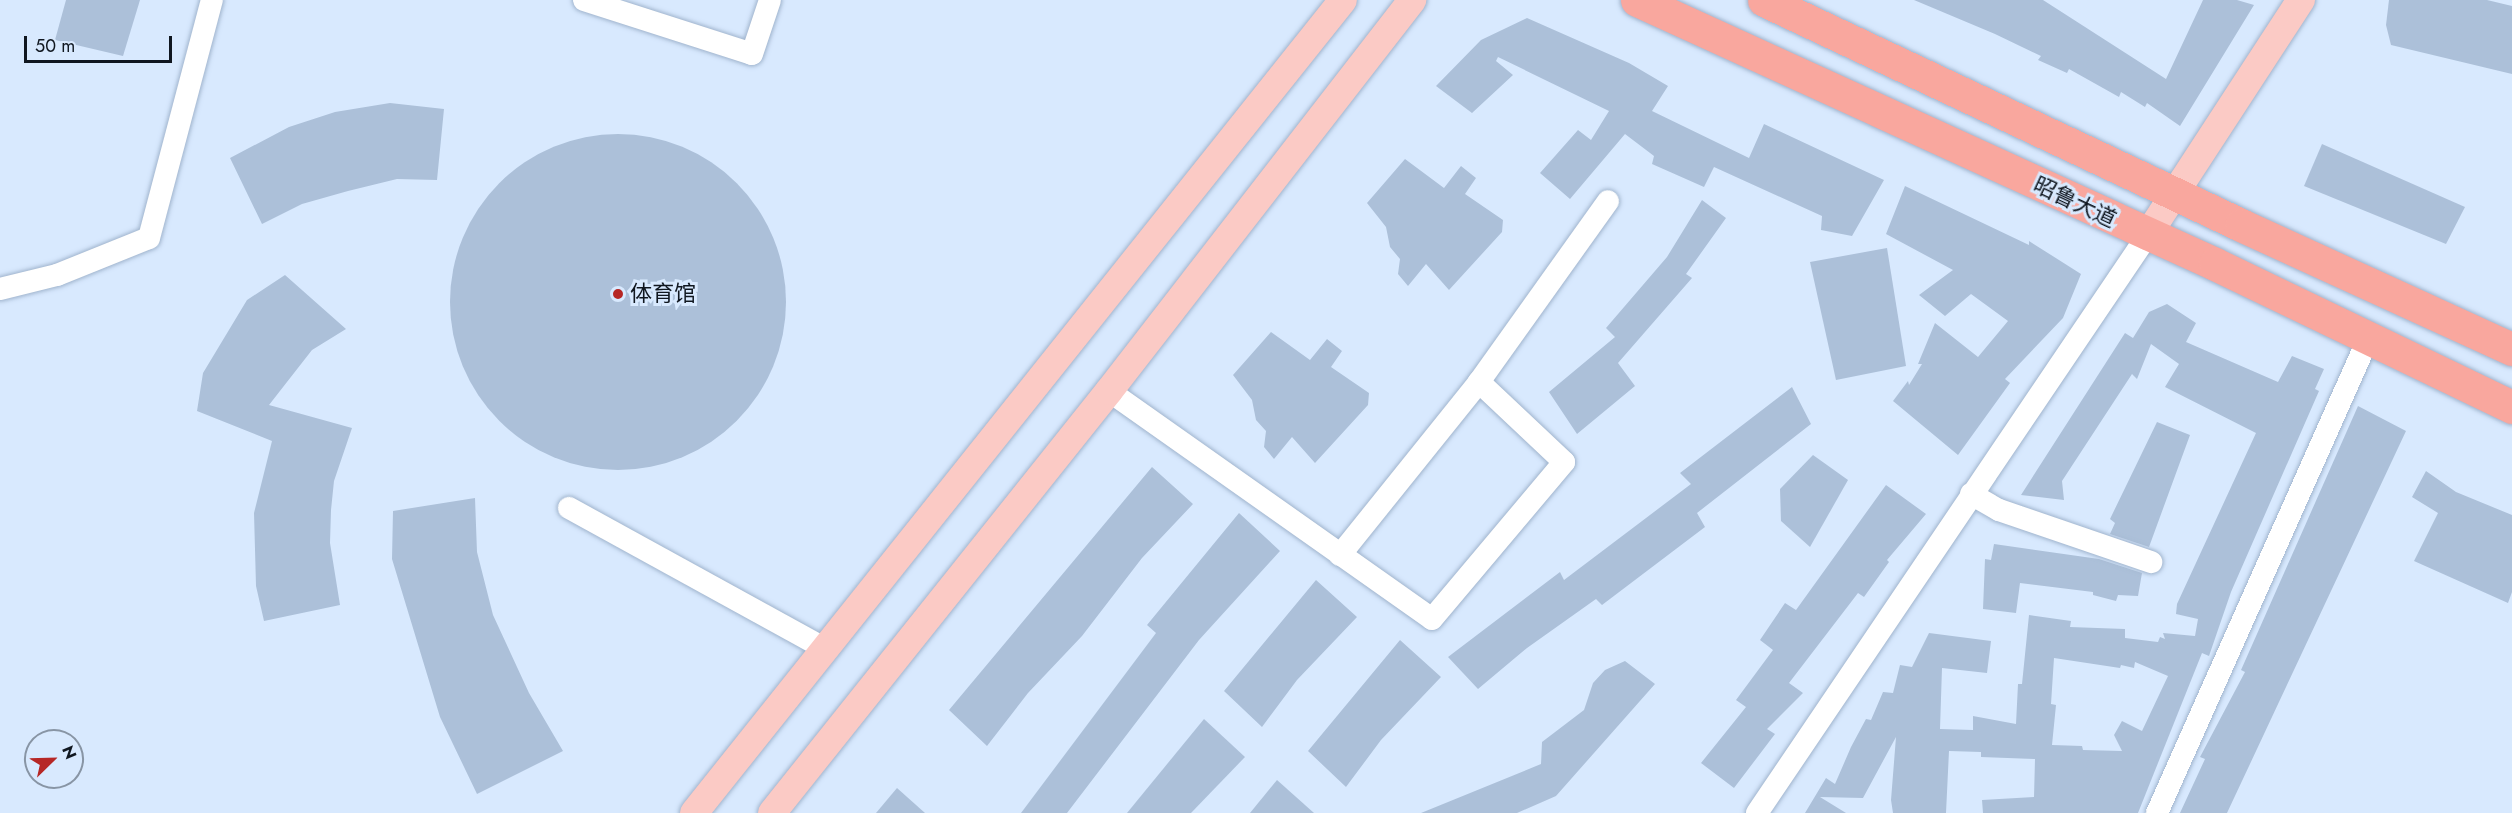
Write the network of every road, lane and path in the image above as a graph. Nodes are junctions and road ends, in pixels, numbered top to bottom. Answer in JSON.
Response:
{"nodes":[{"id":1,"x":212,"y":0,"type":"edge"},
{"id":2,"x":584,"y":0,"type":"edge"},
{"id":3,"x":770,"y":0,"type":"edge"},
{"id":4,"x":1343,"y":0,"type":"edge"},
{"id":5,"x":1412,"y":0,"type":"edge"},
{"id":6,"x":1637,"y":0,"type":"edge"},
{"id":7,"x":1764,"y":0,"type":"edge"},
{"id":8,"x":2301,"y":0,"type":"edge"},
{"id":9,"x":2174,"y":191,"type":"junction"},
{"id":10,"x":1608,"y":201,"type":"dead end"},
{"id":11,"x":2147,"y":236,"type":"junction"},
{"id":12,"x":0,"y":289,"type":"edge"},
{"id":13,"x":2368,"y":339,"type":"junction"},
{"id":14,"x":2512,"y":348,"type":"edge"},
{"id":15,"x":1479,"y":382,"type":"junction"},
{"id":16,"x":1109,"y":391,"type":"junction"},
{"id":17,"x":2512,"y":407,"type":"edge"},
{"id":18,"x":1971,"y":494,"type":"junction"},
{"id":19,"x":569,"y":508,"type":"dead end"},
{"id":20,"x":1340,"y":555,"type":"junction"},
{"id":21,"x":2151,"y":562,"type":"dead end"},
{"id":22,"x":825,"y":650,"type":"junction"},
{"id":23,"x":694,"y":813,"type":"edge"},
{"id":24,"x":772,"y":813,"type":"edge"},
{"id":25,"x":1757,"y":813,"type":"edge"},
{"id":26,"x":2157,"y":813,"type":"edge"}],
"edges":[{"from":1,"to":12,"type":"street"},
{"from":2,"to":3,"type":"street"},
{"from":4,"to":22,"type":"main road"},
{"from":5,"to":16,"type":"main road"},
{"from":6,"to":11,"type":"highway","name":"昭鲁大道"},
{"from":7,"to":9,"type":"highway"},
{"from":8,"to":9,"type":"main road"},
{"from":9,"to":11,"type":"main road"},
{"from":9,"to":14,"type":"highway"},
{"from":10,"to":15,"type":"street"},
{"from":11,"to":13,"type":"highway","name":"昭鲁大道"},
{"from":11,"to":18,"type":"street"},
{"from":13,"to":17,"type":"highway","name":"昭鲁大道"},
{"from":13,"to":26,"type":"street"},
{"from":15,"to":20,"type":"street"},
{"from":15,"to":20,"type":"street"},
{"from":16,"to":20,"type":"street"},
{"from":16,"to":24,"type":"main road"},
{"from":18,"to":21,"type":"street"},
{"from":18,"to":25,"type":"street"},
{"from":19,"to":22,"type":"street"},
{"from":22,"to":23,"type":"main road"}]}
